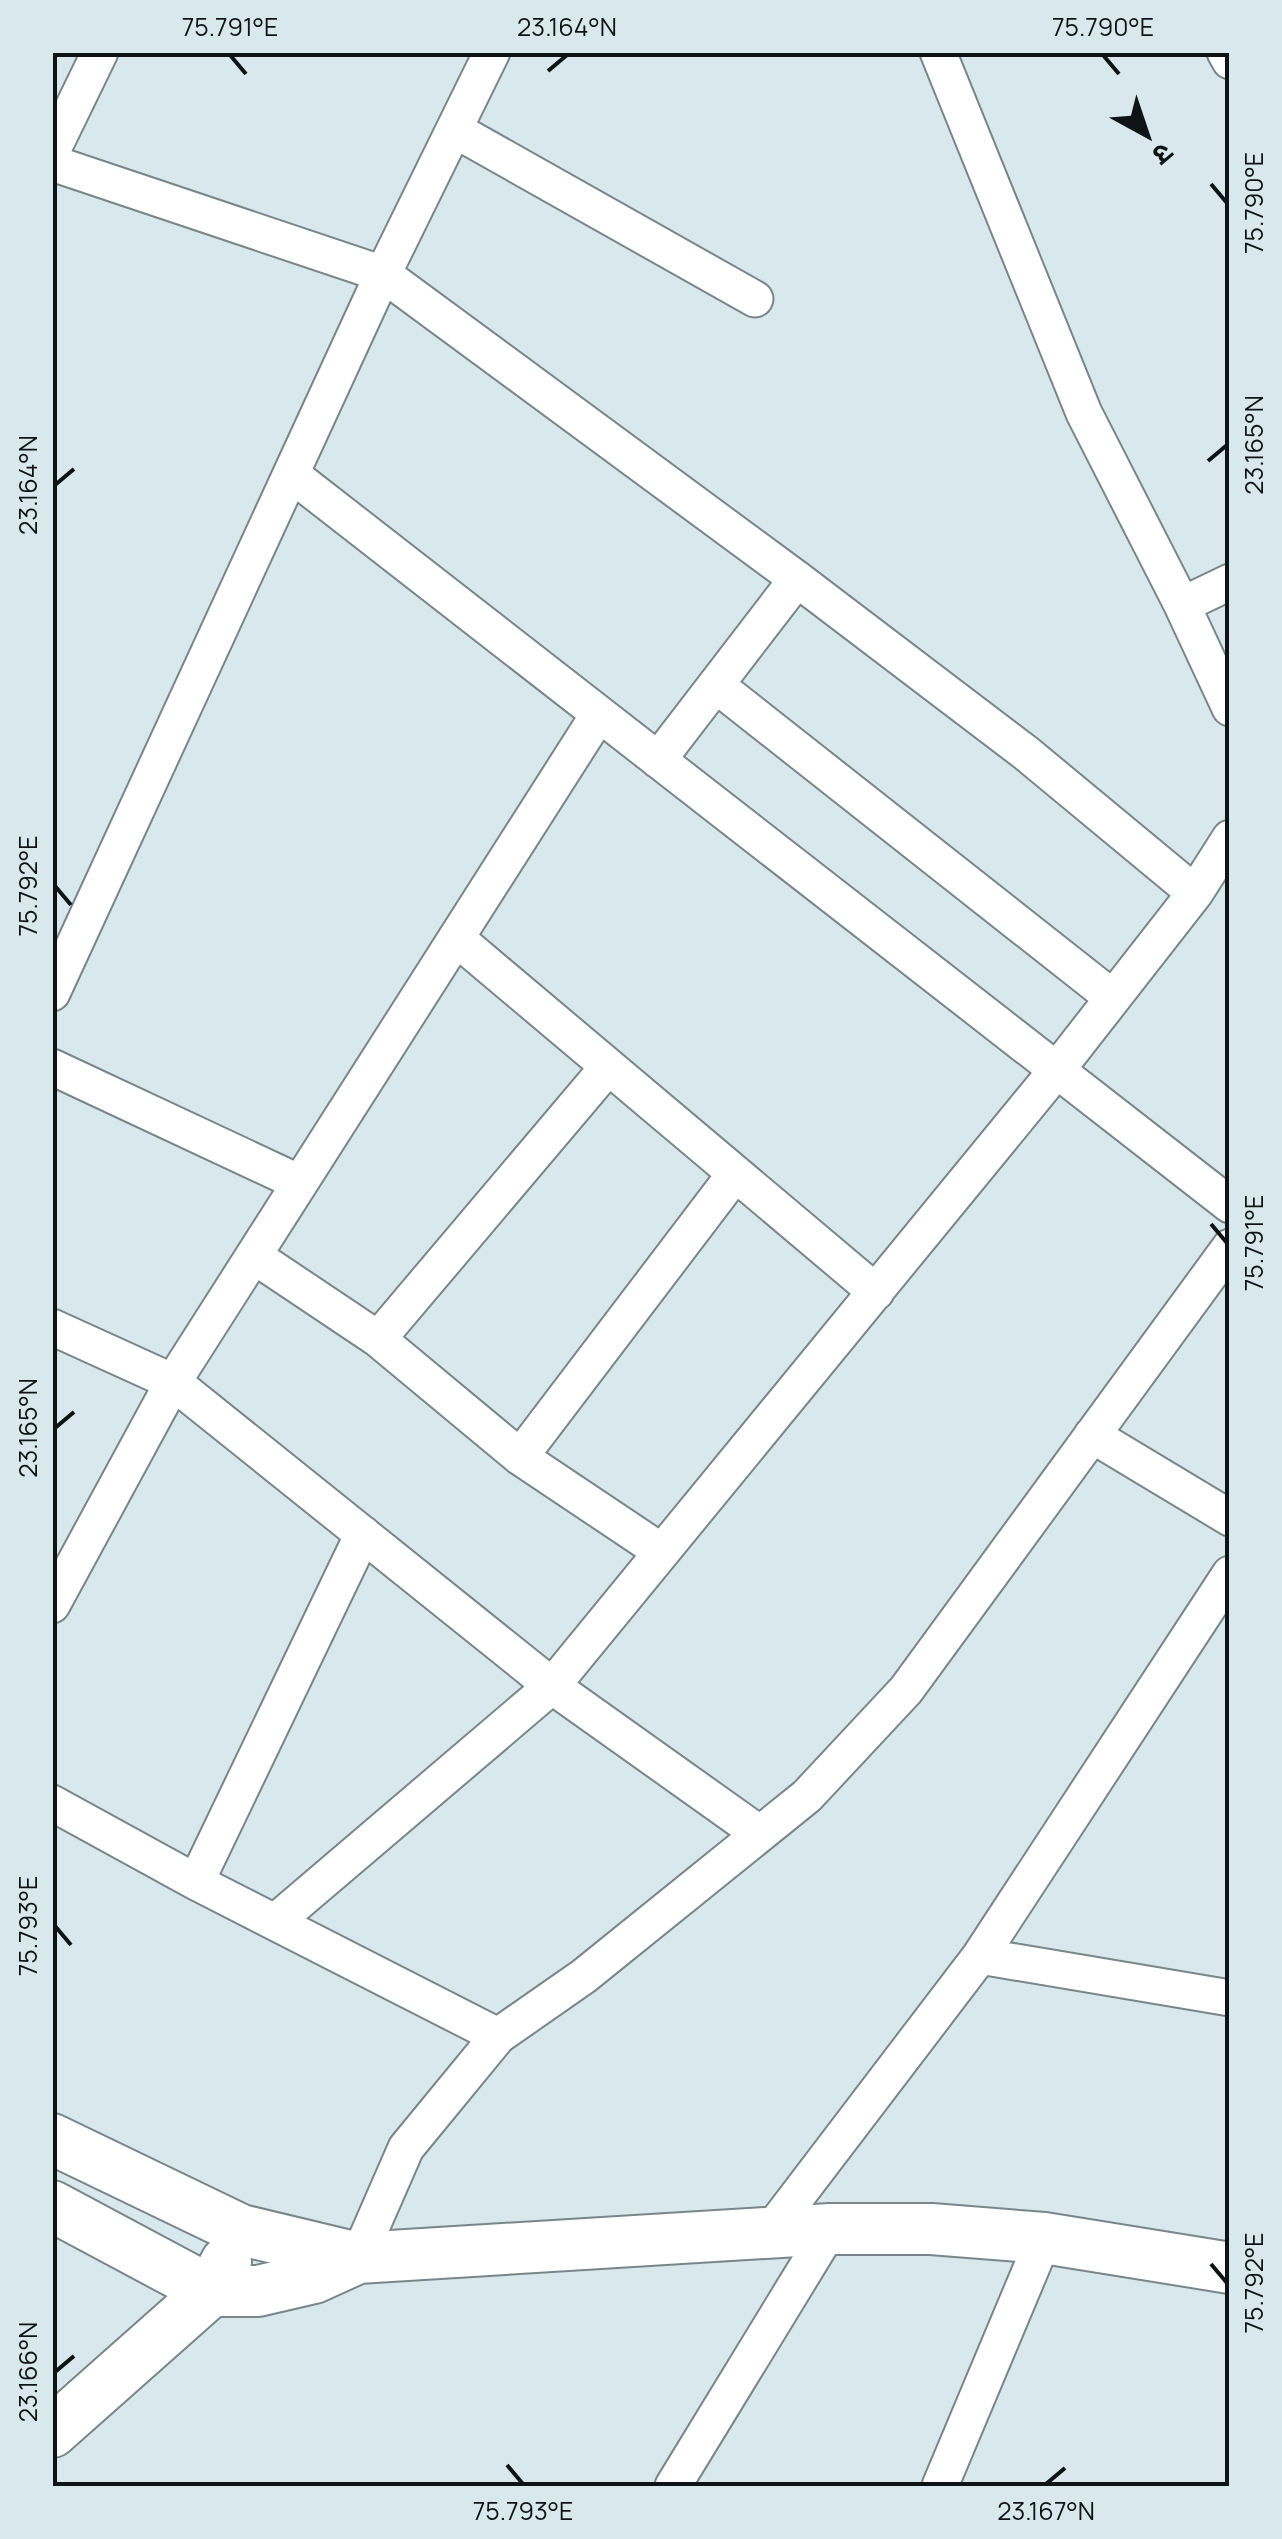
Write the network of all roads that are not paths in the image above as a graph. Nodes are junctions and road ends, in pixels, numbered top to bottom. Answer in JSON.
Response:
{"nodes":[{"id":1,"x":100,"y":52,"type":"edge"},
{"id":2,"x":492,"y":52,"type":"edge"},
{"id":3,"x":938,"y":52,"type":"edge"},
{"id":4,"x":1225,"y":52,"type":"edge"},
{"id":5,"x":1230,"y":61,"type":"edge"},
{"id":6,"x":455,"y":130,"type":"junction"},
{"id":7,"x":52,"y":151,"type":"edge"},
{"id":8,"x":52,"y":164,"type":"edge"},
{"id":9,"x":382,"y":274,"type":"junction"},
{"id":10,"x":755,"y":298,"type":"dead end"},
{"id":11,"x":291,"y":474,"type":"junction"},
{"id":12,"x":797,"y":578,"type":"junction"},
{"id":13,"x":1230,"y":582,"type":"edge"},
{"id":14,"x":1182,"y":605,"type":"junction"},
{"id":15,"x":716,"y":686,"type":"junction"},
{"id":16,"x":1230,"y":708,"type":"edge"},
{"id":17,"x":599,"y":714,"type":"junction"},
{"id":18,"x":658,"y":760,"type":"junction"},
{"id":19,"x":1230,"y":838,"type":"edge"},
{"id":20,"x":1195,"y":893,"type":"junction"},
{"id":21,"x":456,"y":938,"type":"junction"},
{"id":22,"x":52,"y":992,"type":"edge"},
{"id":23,"x":1113,"y":998,"type":"junction"},
{"id":24,"x":608,"y":1066,"type":"junction"},
{"id":25,"x":52,"y":1068,"type":"edge"},
{"id":26,"x":1056,"y":1070,"type":"junction"},
{"id":27,"x":735,"y":1174,"type":"junction"},
{"id":28,"x":300,"y":1183,"type":"junction"},
{"id":29,"x":1230,"y":1205,"type":"edge"},
{"id":30,"x":1230,"y":1247,"type":"edge"},
{"id":31,"x":254,"y":1256,"type":"junction"},
{"id":32,"x":876,"y":1292,"type":"junction"},
{"id":33,"x":52,"y":1328,"type":"edge"},
{"id":34,"x":378,"y":1338,"type":"junction"},
{"id":35,"x":173,"y":1382,"type":"junction"},
{"id":36,"x":1092,"y":1435,"type":"junction"},
{"id":37,"x":520,"y":1457,"type":"junction"},
{"id":38,"x":1230,"y":1518,"type":"edge"},
{"id":39,"x":363,"y":1534,"type":"junction"},
{"id":40,"x":662,"y":1552,"type":"junction"},
{"id":41,"x":1230,"y":1574,"type":"edge"},
{"id":42,"x":52,"y":1605,"type":"edge"},
{"id":43,"x":552,"y":1686,"type":"junction"},
{"id":44,"x":52,"y":1803,"type":"edge"},
{"id":45,"x":760,"y":1834,"type":"junction"},
{"id":46,"x":196,"y":1882,"type":"junction"},
{"id":47,"x":275,"y":1922,"type":"junction"},
{"id":48,"x":980,"y":1956,"type":"junction"},
{"id":49,"x":1230,"y":1998,"type":"edge"},
{"id":50,"x":498,"y":2036,"type":"junction"},
{"id":51,"x":52,"y":2138,"type":"edge"},
{"id":52,"x":52,"y":2206,"type":"edge"},
{"id":53,"x":830,"y":2228,"type":"junction"},
{"id":54,"x":241,"y":2230,"type":"junction"},
{"id":55,"x":769,"y":2233,"type":"junction"},
{"id":56,"x":1044,"y":2238,"type":"junction"},
{"id":57,"x":358,"y":2258,"type":"junction"},
{"id":58,"x":1230,"y":2268,"type":"edge"},
{"id":59,"x":211,"y":2291,"type":"junction"},
{"id":60,"x":52,"y":2432,"type":"edge"},
{"id":61,"x":673,"y":2486,"type":"edge"},
{"id":62,"x":940,"y":2486,"type":"edge"}],
"edges":[{"from":1,"to":7,"type":"street"},
{"from":2,"to":6,"type":"street"},
{"from":3,"to":14,"type":"street"},
{"from":4,"to":5,"type":"street"},
{"from":6,"to":9,"type":"street"},
{"from":6,"to":10,"type":"street"},
{"from":8,"to":9,"type":"street"},
{"from":9,"to":11,"type":"street"},
{"from":9,"to":12,"type":"street"},
{"from":11,"to":17,"type":"street"},
{"from":11,"to":22,"type":"street"},
{"from":12,"to":15,"type":"street"},
{"from":12,"to":20,"type":"street"},
{"from":13,"to":14,"type":"street"},
{"from":14,"to":16,"type":"street"},
{"from":15,"to":18,"type":"street"},
{"from":15,"to":23,"type":"street"},
{"from":17,"to":18,"type":"street"},
{"from":17,"to":21,"type":"street"},
{"from":18,"to":26,"type":"street"},
{"from":19,"to":20,"type":"street"},
{"from":20,"to":23,"type":"street"},
{"from":21,"to":24,"type":"street"},
{"from":21,"to":28,"type":"street"},
{"from":23,"to":26,"type":"street"},
{"from":24,"to":27,"type":"street"},
{"from":24,"to":34,"type":"street"},
{"from":25,"to":28,"type":"street"},
{"from":26,"to":29,"type":"street"},
{"from":26,"to":32,"type":"street"},
{"from":27,"to":32,"type":"street"},
{"from":27,"to":37,"type":"street"},
{"from":28,"to":31,"type":"street"},
{"from":30,"to":36,"type":"street"},
{"from":31,"to":34,"type":"street"},
{"from":31,"to":35,"type":"street"},
{"from":32,"to":40,"type":"street"},
{"from":33,"to":35,"type":"street"},
{"from":34,"to":37,"type":"street"},
{"from":35,"to":39,"type":"street"},
{"from":35,"to":42,"type":"street"},
{"from":36,"to":38,"type":"street"},
{"from":36,"to":45,"type":"street"},
{"from":37,"to":40,"type":"street"},
{"from":39,"to":43,"type":"street"},
{"from":39,"to":46,"type":"street"},
{"from":40,"to":43,"type":"street"},
{"from":41,"to":48,"type":"street"},
{"from":43,"to":45,"type":"street"},
{"from":43,"to":47,"type":"street"},
{"from":44,"to":46,"type":"street"},
{"from":45,"to":50,"type":"street"},
{"from":46,"to":47,"type":"street"},
{"from":47,"to":50,"type":"street"},
{"from":48,"to":49,"type":"street"},
{"from":48,"to":55,"type":"street"},
{"from":50,"to":57,"type":"street"},
{"from":51,"to":54,"type":"street"},
{"from":52,"to":59,"type":"street"},
{"from":53,"to":55,"type":"street"},
{"from":53,"to":56,"type":"street"},
{"from":53,"to":61,"type":"street"},
{"from":54,"to":57,"type":"street"},
{"from":54,"to":59,"type":"street"},
{"from":55,"to":57,"type":"street"},
{"from":56,"to":58,"type":"street"},
{"from":56,"to":62,"type":"street"},
{"from":57,"to":59,"type":"street"},
{"from":59,"to":60,"type":"street"}]}
